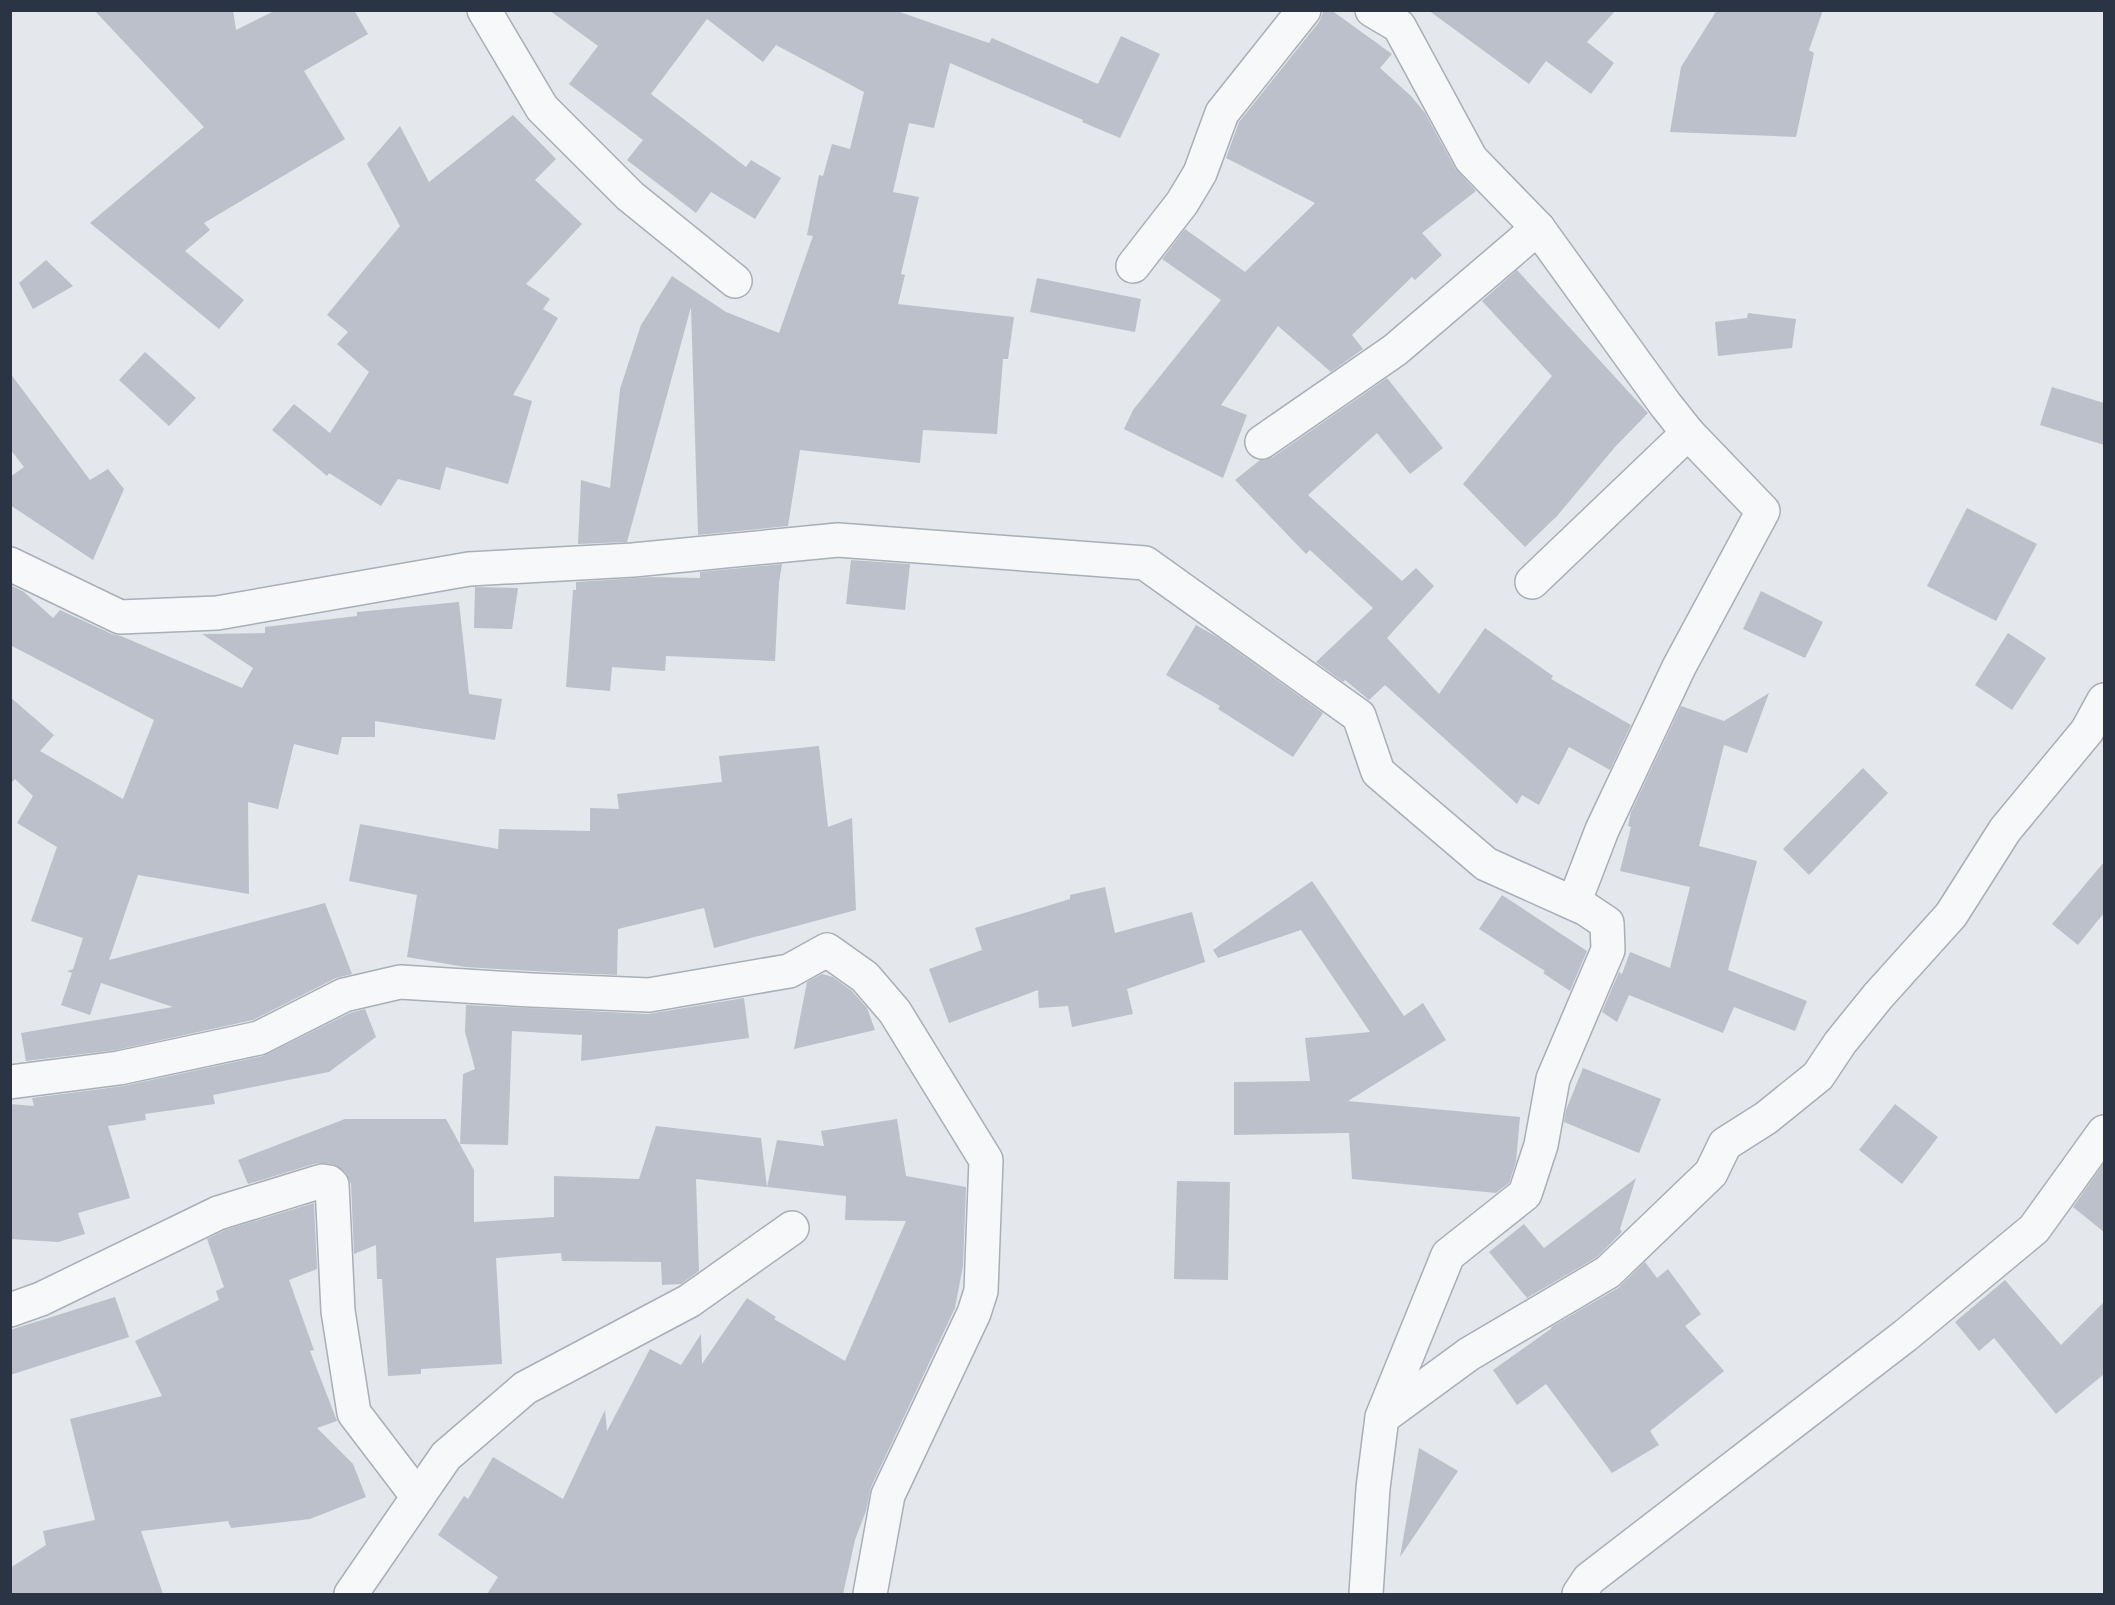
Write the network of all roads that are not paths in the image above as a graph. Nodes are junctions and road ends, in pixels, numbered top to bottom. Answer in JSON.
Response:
{"nodes":[{"id":1,"x":484,"y":10,"type":"edge"},
{"id":2,"x":1304,"y":10,"type":"edge"},
{"id":3,"x":1372,"y":10,"type":"edge"},
{"id":4,"x":1538,"y":228,"type":"junction"},
{"id":5,"x":1133,"y":266,"type":"dead end"},
{"id":6,"x":735,"y":281,"type":"dead end"},
{"id":7,"x":1688,"y":433,"type":"junction"},
{"id":8,"x":1262,"y":442,"type":"dead end"},
{"id":9,"x":10,"y":564,"type":"edge"},
{"id":10,"x":1532,"y":582,"type":"dead end"},
{"id":11,"x":2104,"y":700,"type":"edge"},
{"id":12,"x":1574,"y":903,"type":"junction"},
{"id":13,"x":10,"y":1082,"type":"edge"},
{"id":14,"x":2104,"y":1132,"type":"edge"},
{"id":15,"x":792,"y":1228,"type":"dead end"},
{"id":16,"x":10,"y":1310,"type":"edge"},
{"id":17,"x":1382,"y":1418,"type":"junction"},
{"id":18,"x":418,"y":1497,"type":"junction"},
{"id":19,"x":351,"y":1594,"type":"edge"},
{"id":20,"x":870,"y":1594,"type":"edge"},
{"id":21,"x":1366,"y":1594,"type":"edge"},
{"id":22,"x":1579,"y":1594,"type":"edge"}],
"edges":[{"from":1,"to":6,"type":"street"},
{"from":2,"to":5,"type":"street"},
{"from":3,"to":4,"type":"street"},
{"from":4,"to":7,"type":"street"},
{"from":4,"to":8,"type":"street"},
{"from":7,"to":10,"type":"street"},
{"from":7,"to":12,"type":"street"},
{"from":9,"to":12,"type":"street"},
{"from":11,"to":17,"type":"street"},
{"from":12,"to":17,"type":"street"},
{"from":13,"to":20,"type":"street"},
{"from":14,"to":22,"type":"street"},
{"from":15,"to":18,"type":"street"},
{"from":16,"to":18,"type":"street"},
{"from":17,"to":21,"type":"street"},
{"from":18,"to":19,"type":"street"}]}
